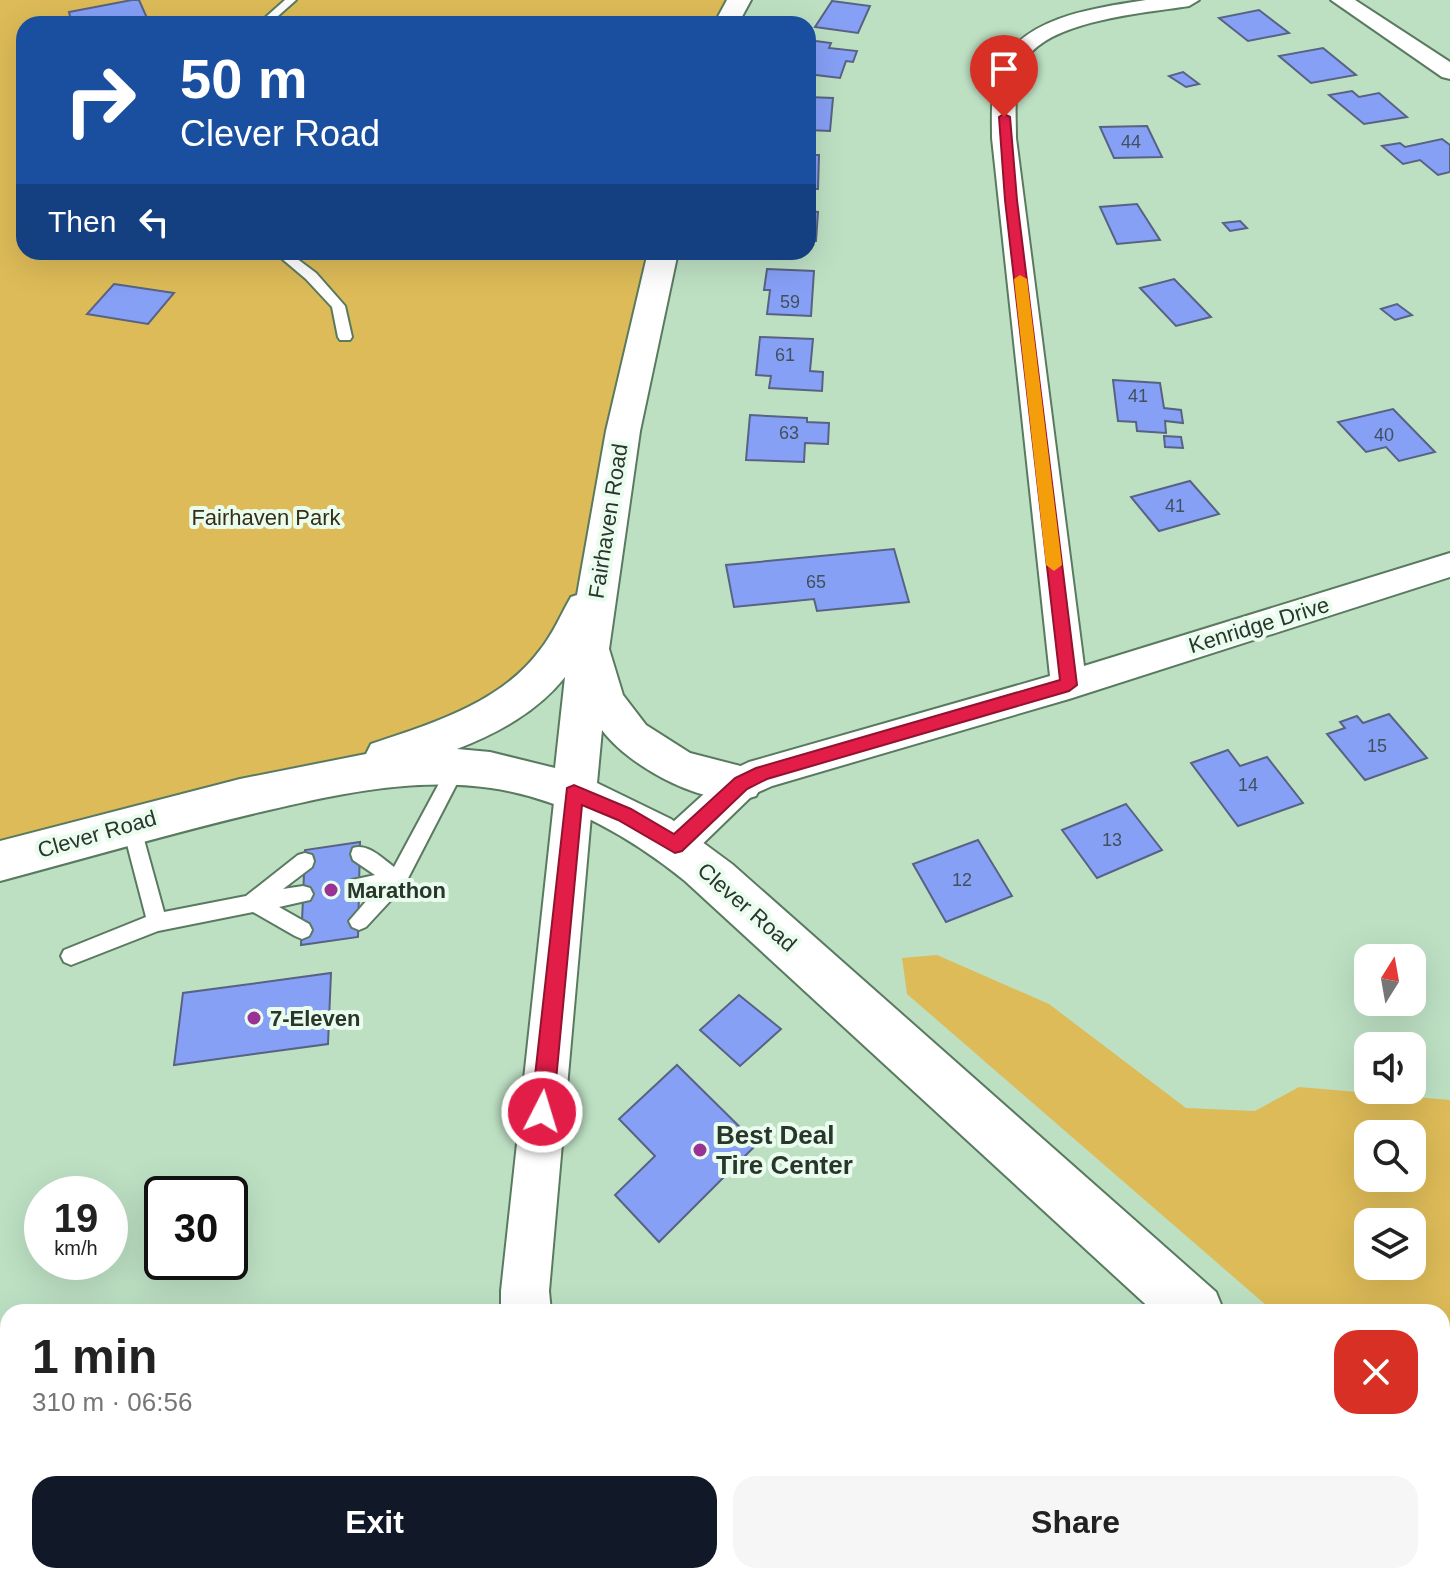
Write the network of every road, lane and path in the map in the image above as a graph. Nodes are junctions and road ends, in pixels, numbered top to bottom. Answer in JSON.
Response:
{"nodes":[{"id":1,"x":291,"y":0,"type":"edge"},
{"id":2,"x":1189,"y":0,"type":"edge"},
{"id":3,"x":1341,"y":0,"type":"edge"},
{"id":4,"x":272,"y":16,"type":"edge"},
{"id":5,"x":1450,"y":72,"type":"edge"},
{"id":6,"x":290,"y":260,"type":"edge"},
{"id":7,"x":661,"y":260,"type":"edge"},
{"id":8,"x":345,"y":337,"type":"dead end"},
{"id":9,"x":1450,"y":565,"type":"edge"},
{"id":10,"x":598,"y":584,"type":"junction"},
{"id":11,"x":590,"y":636,"type":"junction"},
{"id":12,"x":1069,"y":685,"type":"junction"},
{"id":13,"x":456,"y":768,"type":"junction"},
{"id":14,"x":317,"y":781,"type":"junction"},
{"id":15,"x":741,"y":783,"type":"junction"},
{"id":16,"x":574,"y":793,"type":"junction"},
{"id":17,"x":131,"y":825,"type":"junction"},
{"id":18,"x":675,"y":845,"type":"junction"},
{"id":19,"x":360,"y":854,"type":"dead end"},
{"id":20,"x":0,"y":861,"type":"edge"},
{"id":21,"x":305,"y":861,"type":"dead end"},
{"id":22,"x":397,"y":880,"type":"junction"},
{"id":23,"x":359,"y":886,"type":"dead end"},
{"id":24,"x":303,"y":894,"type":"dead end"},
{"id":25,"x":253,"y":902,"type":"junction"},
{"id":26,"x":359,"y":921,"type":"dead end"},
{"id":27,"x":157,"y":922,"type":"junction"},
{"id":28,"x":302,"y":930,"type":"dead end"},
{"id":29,"x":71,"y":956,"type":"dead end"},
{"id":30,"x":526,"y":1304,"type":"edge"},
{"id":31,"x":1187,"y":1304,"type":"edge"}],
"edges":[{"from":1,"to":4,"type":"lane"},
{"from":2,"to":12,"type":"street"},
{"from":3,"to":5,"type":"street"},
{"from":6,"to":8,"type":"lane"},
{"from":7,"to":10,"type":"street","name":"Fairhaven Road"},
{"from":9,"to":12,"type":"street","name":"Kenridge Drive"},
{"from":10,"to":11,"type":"street","name":"Fairhaven Road"},
{"from":10,"to":14,"type":"street"},
{"from":11,"to":15,"type":"street"},
{"from":11,"to":16,"type":"street","name":"Fairhaven Road"},
{"from":12,"to":15,"type":"street","name":"Kenridge Drive"},
{"from":13,"to":14,"type":"street","name":"Clever Road"},
{"from":13,"to":16,"type":"street","name":"Clever Road"},
{"from":13,"to":22,"type":"lane"},
{"from":14,"to":17,"type":"street","name":"Clever Road"},
{"from":15,"to":18,"type":"street","name":"Kenridge Drive"},
{"from":16,"to":18,"type":"street","name":"Clever Road"},
{"from":16,"to":30,"type":"street"},
{"from":17,"to":20,"type":"street","name":"Clever Road"},
{"from":17,"to":27,"type":"lane"},
{"from":18,"to":31,"type":"street","name":"Clever Road"},
{"from":19,"to":22,"type":"lane"},
{"from":21,"to":25,"type":"lane"},
{"from":22,"to":23,"type":"lane"},
{"from":22,"to":26,"type":"lane"},
{"from":24,"to":25,"type":"lane"},
{"from":25,"to":27,"type":"lane"},
{"from":25,"to":28,"type":"lane"},
{"from":27,"to":29,"type":"lane"}]}
